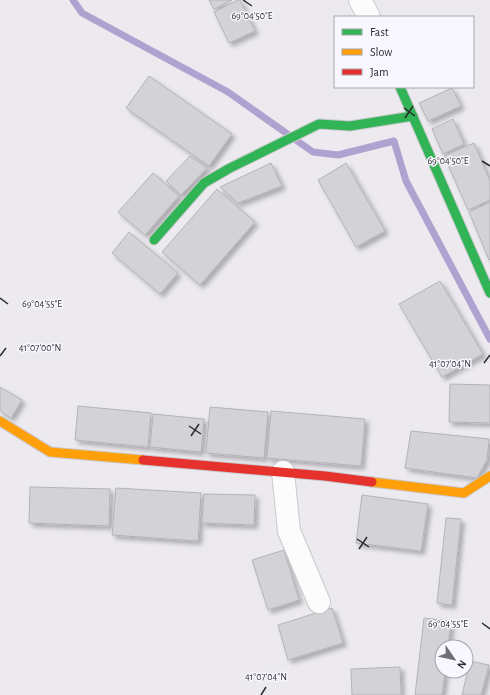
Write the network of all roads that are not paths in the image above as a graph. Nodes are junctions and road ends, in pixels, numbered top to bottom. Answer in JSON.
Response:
{"nodes":[{"id":1,"x":360,"y":0,"type":"edge"},
{"id":2,"x":368,"y":16,"type":"edge"},
{"id":3,"x":400,"y":88,"type":"edge"},
{"id":4,"x":412,"y":116,"type":"junction"},
{"id":5,"x":154,"y":240,"type":"dead end"},
{"id":6,"x":490,"y":293,"type":"edge"},
{"id":7,"x":0,"y":421,"type":"edge"},
{"id":8,"x":283,"y":472,"type":"junction"},
{"id":9,"x":490,"y":476,"type":"edge"},
{"id":10,"x":318,"y":602,"type":"dead end"}],
"edges":[{"from":1,"to":2,"type":"street"},
{"from":3,"to":4,"type":"street"},
{"from":4,"to":5,"type":"street"},
{"from":4,"to":6,"type":"street"},
{"from":7,"to":8,"type":"street"},
{"from":8,"to":9,"type":"street"},
{"from":8,"to":10,"type":"street"}]}
